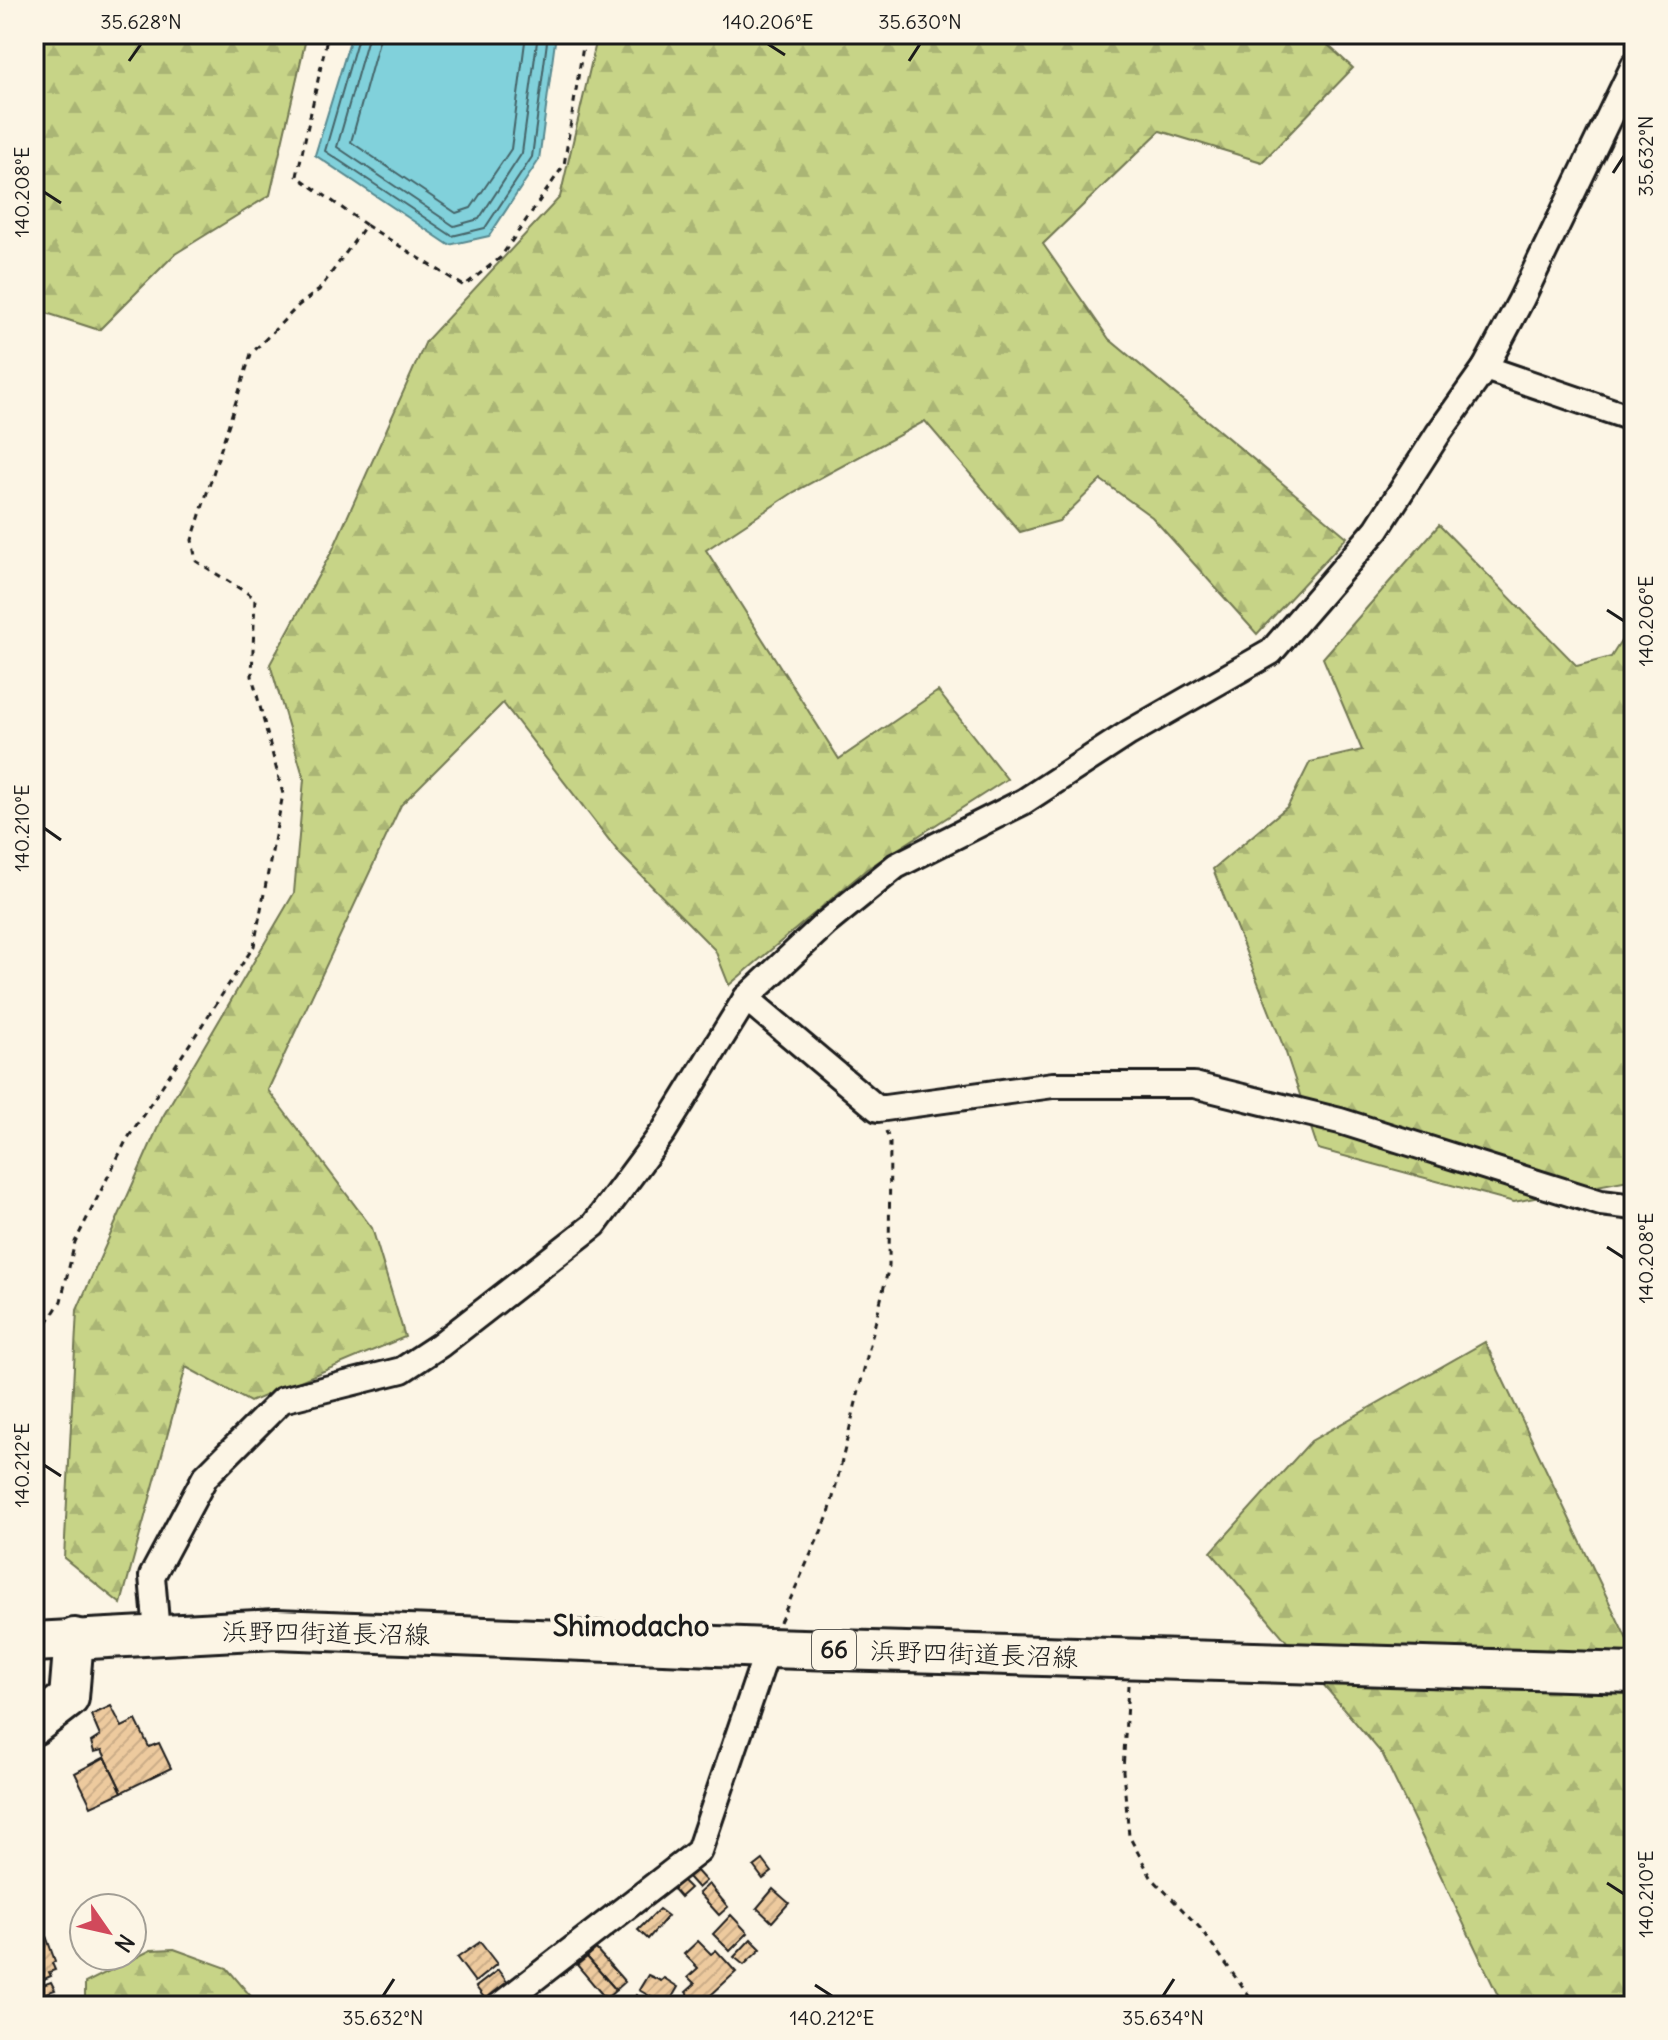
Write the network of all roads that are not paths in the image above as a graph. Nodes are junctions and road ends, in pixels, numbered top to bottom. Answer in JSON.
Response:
{"nodes":[{"id":1,"x":1634,"y":65,"type":"edge"},
{"id":2,"x":1485,"y":368,"type":"junction"},
{"id":3,"x":1634,"y":419,"type":"edge"},
{"id":4,"x":746,"y":998,"type":"junction"},
{"id":5,"x":1634,"y":1207,"type":"edge"},
{"id":6,"x":157,"y":1633,"type":"junction"},
{"id":7,"x":74,"y":1638,"type":"junction"},
{"id":8,"x":34,"y":1642,"type":"edge"},
{"id":9,"x":768,"y":1648,"type":"junction"},
{"id":10,"x":1634,"y":1673,"type":"edge"},
{"id":11,"x":34,"y":1725,"type":"edge"},
{"id":12,"x":499,"y":2006,"type":"edge"}],
"edges":[{"from":1,"to":2,"type":"street"},
{"from":2,"to":3,"type":"street"},
{"from":2,"to":4,"type":"street"},
{"from":4,"to":5,"type":"street"},
{"from":4,"to":6,"type":"street"},
{"from":6,"to":7,"type":"main road","name":"浜野四街道長沼線","number":"66"},
{"from":6,"to":9,"type":"main road","name":"浜野四街道長沼線","number":"66"},
{"from":7,"to":8,"type":"main road","name":"浜野四街道長沼線","number":"66"},
{"from":7,"to":11,"type":"main road"},
{"from":9,"to":10,"type":"main road","name":"浜野四街道長沼線","number":"66"},
{"from":9,"to":12,"type":"street"}]}
